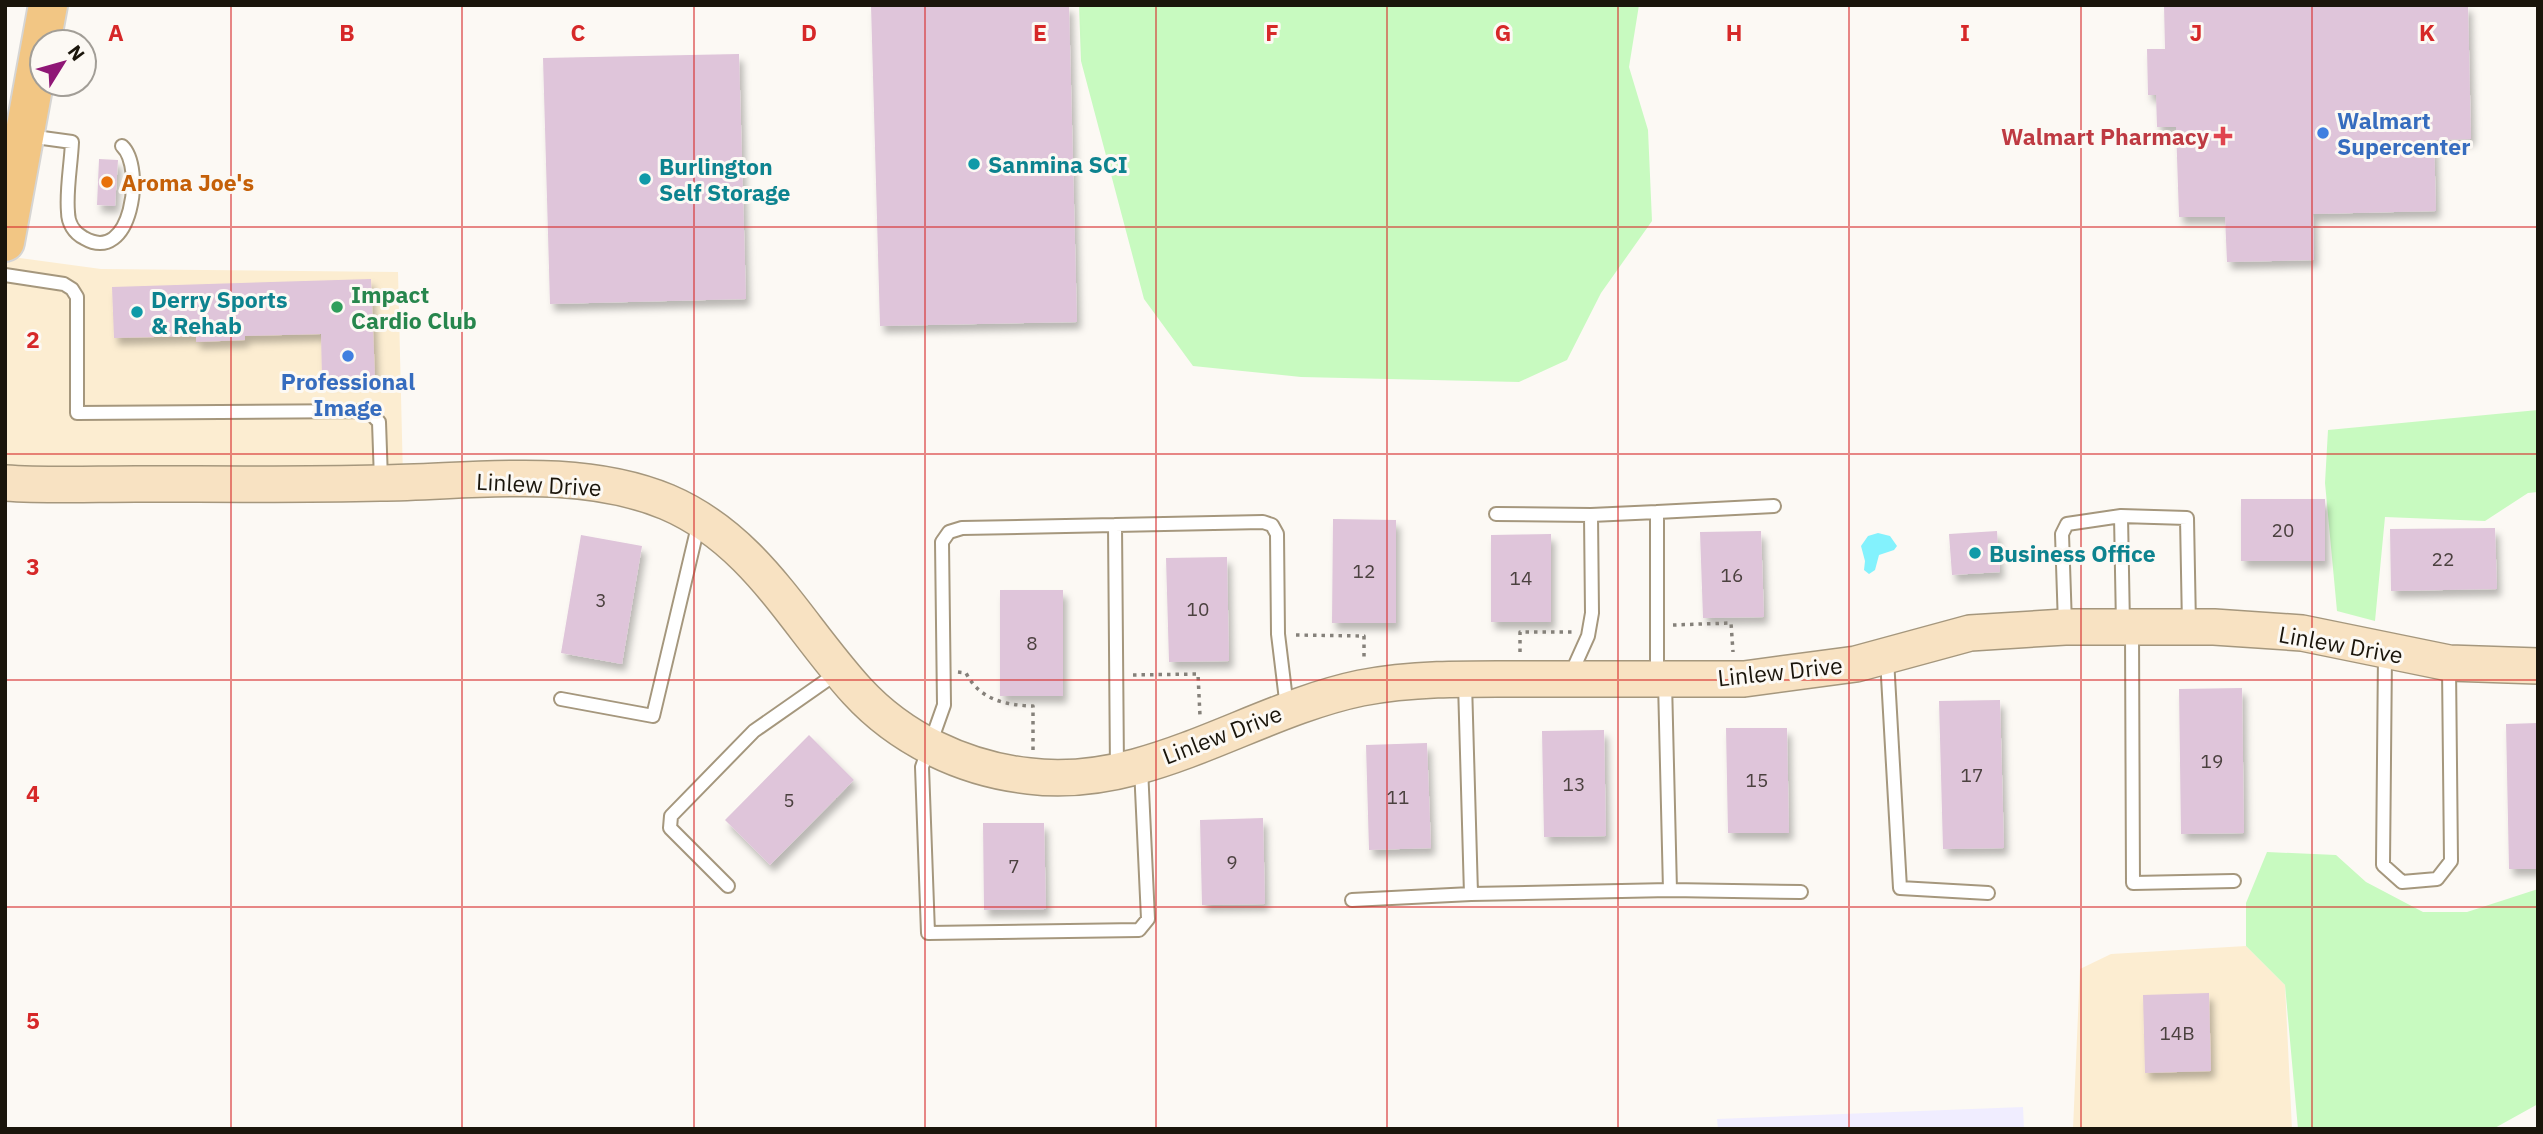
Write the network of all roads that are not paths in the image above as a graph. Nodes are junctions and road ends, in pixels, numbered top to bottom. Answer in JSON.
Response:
{"nodes":[{"id":1,"x":48,"y":5,"type":"edge"},
{"id":2,"x":24,"y":135,"type":"junction"},
{"id":3,"x":122,"y":146,"type":"dead end"},
{"id":4,"x":5,"y":242,"type":"edge"},
{"id":5,"x":5,"y":275,"type":"edge"},
{"id":6,"x":5,"y":483,"type":"edge"},
{"id":7,"x":381,"y":483,"type":"junction"},
{"id":8,"x":1774,"y":506,"type":"dead end"},
{"id":9,"x":1657,"y":512,"type":"junction"},
{"id":10,"x":1496,"y":514,"type":"dead end"},
{"id":11,"x":1591,"y":515,"type":"junction"},
{"id":12,"x":2121,"y":516,"type":"junction"},
{"id":13,"x":700,"y":518,"type":"junction"},
{"id":14,"x":1115,"y":525,"type":"junction"},
{"id":15,"x":2127,"y":626,"type":"junction"},
{"id":16,"x":2065,"y":627,"type":"junction"},
{"id":17,"x":2189,"y":627,"type":"junction"},
{"id":18,"x":2385,"y":650,"type":"junction"},
{"id":19,"x":1887,"y":655,"type":"junction"},
{"id":20,"x":2449,"y":663,"type":"junction"},
{"id":21,"x":2538,"y":666,"type":"edge"},
{"id":22,"x":840,"y":671,"type":"junction"},
{"id":23,"x":1464,"y":679,"type":"junction"},
{"id":24,"x":1568,"y":679,"type":"junction"},
{"id":25,"x":1661,"y":679,"type":"junction"},
{"id":26,"x":561,"y":699,"type":"dead end"},
{"id":27,"x":1287,"y":709,"type":"junction"},
{"id":28,"x":928,"y":745,"type":"junction"},
{"id":29,"x":1129,"y":768,"type":"junction"},
{"id":30,"x":2234,"y":881,"type":"dead end"},
{"id":31,"x":728,"y":886,"type":"dead end"},
{"id":32,"x":1670,"y":890,"type":"junction"},
{"id":33,"x":1801,"y":892,"type":"dead end"},
{"id":34,"x":1989,"y":893,"type":"dead end"},
{"id":35,"x":1471,"y":894,"type":"junction"},
{"id":36,"x":1352,"y":900,"type":"dead end"}],
"edges":[{"from":1,"to":2,"type":"main road"},
{"from":2,"to":3,"type":"lane"},
{"from":2,"to":4,"type":"main road"},
{"from":5,"to":7,"type":"lane"},
{"from":6,"to":7,"type":"street","name":"Linlew Drive"},
{"from":7,"to":13,"type":"street","name":"Linlew Drive"},
{"from":8,"to":9,"type":"lane"},
{"from":9,"to":11,"type":"lane"},
{"from":9,"to":25,"type":"lane"},
{"from":10,"to":11,"type":"lane"},
{"from":11,"to":24,"type":"lane"},
{"from":12,"to":15,"type":"lane"},
{"from":12,"to":16,"type":"lane"},
{"from":12,"to":17,"type":"lane"},
{"from":13,"to":22,"type":"street","name":"Linlew Drive"},
{"from":13,"to":26,"type":"lane"},
{"from":14,"to":27,"type":"lane"},
{"from":14,"to":28,"type":"lane"},
{"from":14,"to":29,"type":"lane"},
{"from":15,"to":16,"type":"street","name":"Linlew Drive"},
{"from":15,"to":17,"type":"street","name":"Linlew Drive"},
{"from":15,"to":30,"type":"lane"},
{"from":16,"to":19,"type":"street","name":"Linlew Drive"},
{"from":17,"to":18,"type":"street","name":"Linlew Drive"},
{"from":18,"to":20,"type":"street","name":"Linlew Drive"},
{"from":18,"to":20,"type":"lane"},
{"from":19,"to":25,"type":"street","name":"Linlew Drive"},
{"from":19,"to":34,"type":"lane"},
{"from":20,"to":21,"type":"street","name":"Linlew Drive"},
{"from":22,"to":28,"type":"street","name":"Linlew Drive"},
{"from":22,"to":31,"type":"lane"},
{"from":23,"to":24,"type":"street","name":"Linlew Drive"},
{"from":23,"to":27,"type":"street","name":"Linlew Drive"},
{"from":23,"to":35,"type":"lane"},
{"from":24,"to":25,"type":"street","name":"Linlew Drive"},
{"from":25,"to":32,"type":"lane"},
{"from":27,"to":29,"type":"street","name":"Linlew Drive"},
{"from":28,"to":29,"type":"street","name":"Linlew Drive"},
{"from":28,"to":29,"type":"lane"},
{"from":32,"to":33,"type":"lane"},
{"from":32,"to":35,"type":"lane"},
{"from":35,"to":36,"type":"lane"}]}
